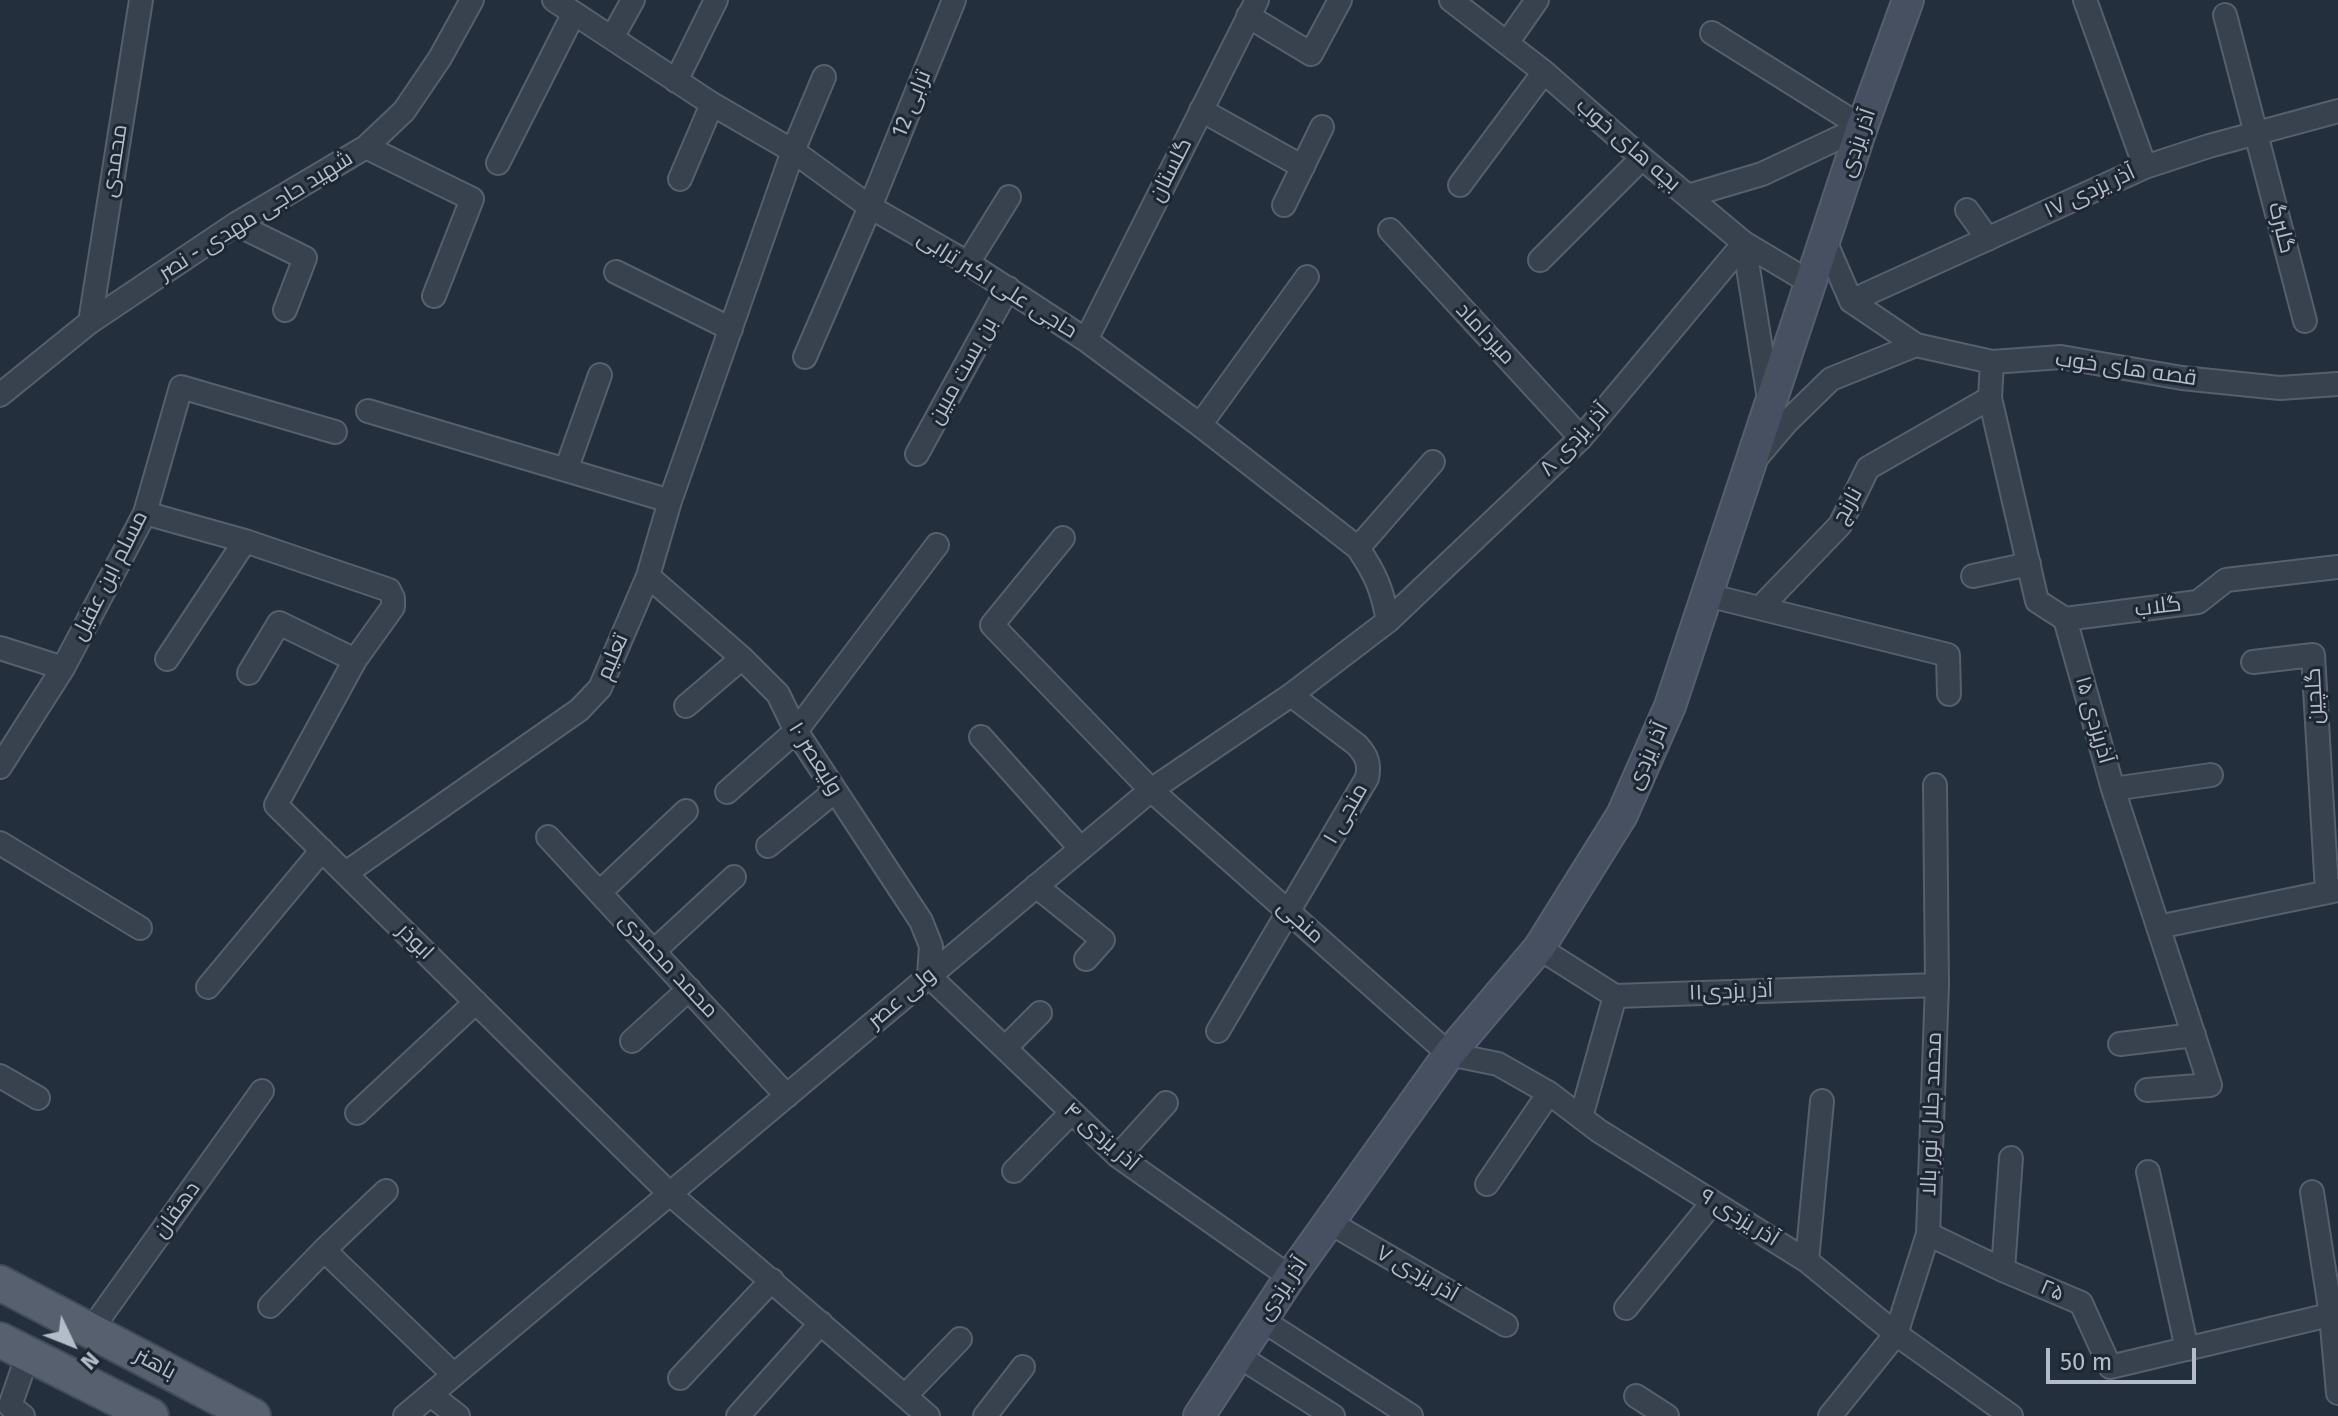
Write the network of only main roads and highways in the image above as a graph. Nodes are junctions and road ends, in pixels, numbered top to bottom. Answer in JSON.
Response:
{"nodes":[{"id":1,"x":5,"y":1284,"type":"edge"},
{"id":2,"x":9,"y":1346,"type":"edge"},
{"id":3,"x":151,"y":1416,"type":"edge"},
{"id":4,"x":253,"y":1416,"type":"edge"}],
"edges":[{"from":1,"to":4,"type":"main road","name":"باهنر"},
{"from":2,"to":3,"type":"main road"}]}
